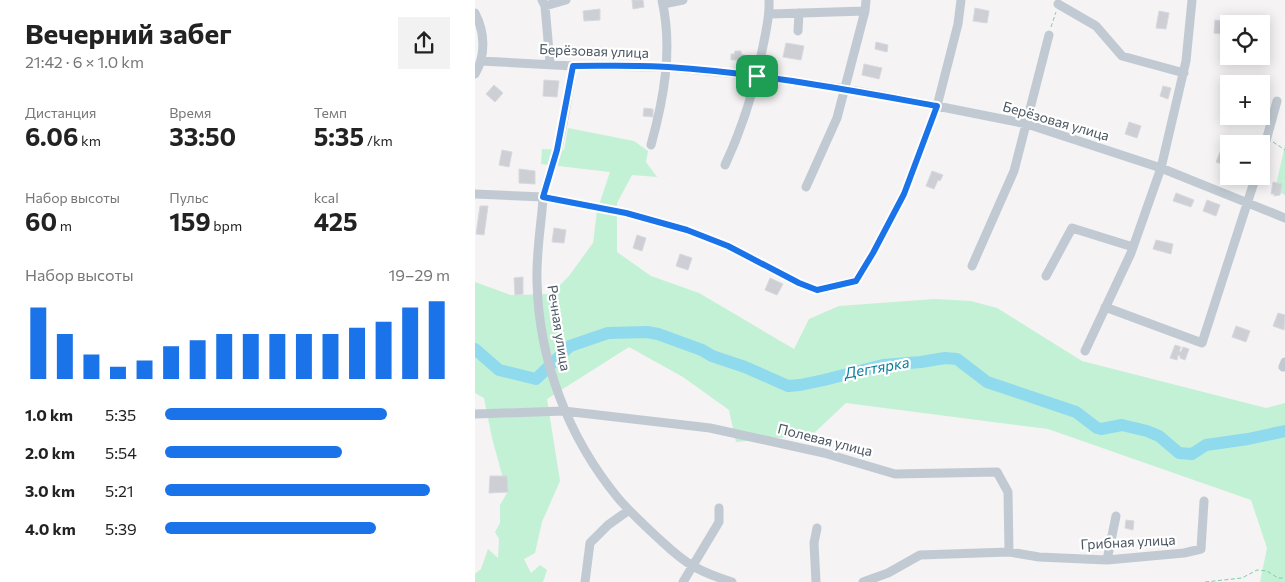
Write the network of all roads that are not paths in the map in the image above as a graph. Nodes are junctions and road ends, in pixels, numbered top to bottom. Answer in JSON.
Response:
{"nodes":[{"id":1,"x":566,"y":0,"type":"edge"},
{"id":2,"x":683,"y":0,"type":"edge"},
{"id":3,"x":769,"y":0,"type":"edge"},
{"id":4,"x":866,"y":0,"type":"edge"},
{"id":5,"x":961,"y":0,"type":"edge"},
{"id":6,"x":1192,"y":0,"type":"edge"},
{"id":7,"x":663,"y":2,"type":"edge"},
{"id":8,"x":544,"y":3,"type":"edge"},
{"id":9,"x":1058,"y":4,"type":"road end"},
{"id":10,"x":865,"y":11,"type":"junction"},
{"id":11,"x":475,"y":13,"type":"edge"},
{"id":12,"x":799,"y":13,"type":"junction"},
{"id":13,"x":770,"y":14,"type":"junction"},
{"id":14,"x":798,"y":31,"type":"dead end"},
{"id":15,"x":1049,"y":36,"type":"road end"},
{"id":16,"x":481,"y":61,"type":"junction"},
{"id":17,"x":550,"y":63,"type":"junction"},
{"id":18,"x":573,"y":66,"type":"junction"},
{"id":19,"x":667,"y":67,"type":"junction"},
{"id":20,"x":1184,"y":73,"type":"junction"},
{"id":21,"x":475,"y":74,"type":"edge"},
{"id":22,"x":757,"y":76,"type":"junction"},
{"id":23,"x":845,"y":89,"type":"junction"},
{"id":24,"x":1277,"y":101,"type":"dead end"},
{"id":25,"x":937,"y":106,"type":"junction"},
{"id":26,"x":1027,"y":124,"type":"junction"},
{"id":27,"x":1268,"y":135,"type":"edge"},
{"id":28,"x":651,"y":145,"type":"dead end"},
{"id":29,"x":725,"y":165,"type":"dead end"},
{"id":30,"x":1161,"y":168,"type":"junction"},
{"id":31,"x":1254,"y":185,"type":"edge"},
{"id":32,"x":806,"y":187,"type":"dead end"},
{"id":33,"x":475,"y":194,"type":"edge"},
{"id":34,"x":543,"y":197,"type":"junction"},
{"id":35,"x":1249,"y":202,"type":"junction"},
{"id":36,"x":1285,"y":218,"type":"edge"},
{"id":37,"x":1133,"y":247,"type":"junction"},
{"id":38,"x":972,"y":266,"type":"dead end"},
{"id":39,"x":1046,"y":276,"type":"dead end"},
{"id":40,"x":1105,"y":307,"type":"junction"},
{"id":41,"x":1085,"y":351,"type":"dead end"},
{"id":42,"x":564,"y":411,"type":"junction"},
{"id":43,"x":475,"y":414,"type":"edge"},
{"id":44,"x":1204,"y":501,"type":"dead end"},
{"id":45,"x":719,"y":508,"type":"dead end"},
{"id":46,"x":629,"y":510,"type":"junction"},
{"id":47,"x":1115,"y":516,"type":"dead end"},
{"id":48,"x":817,"y":528,"type":"dead end"},
{"id":49,"x":1009,"y":552,"type":"junction"},
{"id":50,"x":1107,"y":560,"type":"junction"},
{"id":51,"x":693,"y":566,"type":"junction"},
{"id":52,"x":585,"y":582,"type":"edge"},
{"id":53,"x":683,"y":582,"type":"edge"},
{"id":54,"x":732,"y":582,"type":"edge"},
{"id":55,"x":816,"y":582,"type":"edge"},
{"id":56,"x":863,"y":582,"type":"edge"}],
"edges":[{"from":1,"to":8,"type":"street"},
{"from":2,"to":7,"type":"street"},
{"from":3,"to":13,"type":"street"},
{"from":4,"to":10,"type":"street"},
{"from":5,"to":25,"type":"street"},
{"from":6,"to":20,"type":"street"},
{"from":7,"to":19,"type":"street"},
{"from":8,"to":17,"type":"street"},
{"from":9,"to":20,"type":"street"},
{"from":10,"to":12,"type":"street"},
{"from":10,"to":23,"type":"street"},
{"from":11,"to":16,"type":"street"},
{"from":12,"to":13,"type":"street"},
{"from":12,"to":14,"type":"street"},
{"from":13,"to":22,"type":"street"},
{"from":15,"to":26,"type":"street"},
{"from":16,"to":17,"type":"street","name":"Берёзовая улица"},
{"from":16,"to":21,"type":"street"},
{"from":17,"to":18,"type":"street","name":"Берёзовая улица"},
{"from":18,"to":19,"type":"street","name":"Берёзовая улица"},
{"from":18,"to":34,"type":"street","name":"Речная улица"},
{"from":19,"to":22,"type":"street","name":"Берёзовая улица"},
{"from":19,"to":28,"type":"street"},
{"from":20,"to":30,"type":"street"},
{"from":22,"to":23,"type":"street","name":"Берёзовая улица"},
{"from":22,"to":29,"type":"street"},
{"from":23,"to":25,"type":"street","name":"Берёзовая улица"},
{"from":23,"to":32,"type":"street"},
{"from":24,"to":27,"type":"street"},
{"from":25,"to":26,"type":"street","name":"Берёзовая улица"},
{"from":25,"to":34,"type":"street"},
{"from":26,"to":30,"type":"street","name":"Берёзовая улица"},
{"from":26,"to":38,"type":"street"},
{"from":30,"to":35,"type":"street","name":"Берёзовая улица"},
{"from":30,"to":37,"type":"street"},
{"from":31,"to":35,"type":"street"},
{"from":33,"to":34,"type":"street"},
{"from":34,"to":42,"type":"street","name":"Речная улица"},
{"from":35,"to":36,"type":"street","name":"Берёзовая улица"},
{"from":35,"to":40,"type":"street"},
{"from":37,"to":39,"type":"street"},
{"from":37,"to":40,"type":"street"},
{"from":40,"to":41,"type":"street"},
{"from":42,"to":43,"type":"street"},
{"from":42,"to":46,"type":"street","name":"Речная улица"},
{"from":42,"to":49,"type":"street","name":"Полевая улица"},
{"from":44,"to":50,"type":"street","name":"Грибная улица"},
{"from":45,"to":51,"type":"street"},
{"from":46,"to":51,"type":"street","name":"Речная улица"},
{"from":46,"to":52,"type":"street"},
{"from":47,"to":50,"type":"street"},
{"from":48,"to":55,"type":"street"},
{"from":49,"to":50,"type":"street","name":"Грибная улица"},
{"from":49,"to":56,"type":"street"},
{"from":51,"to":53,"type":"street"},
{"from":51,"to":54,"type":"street","name":"Речная улица"}]}
